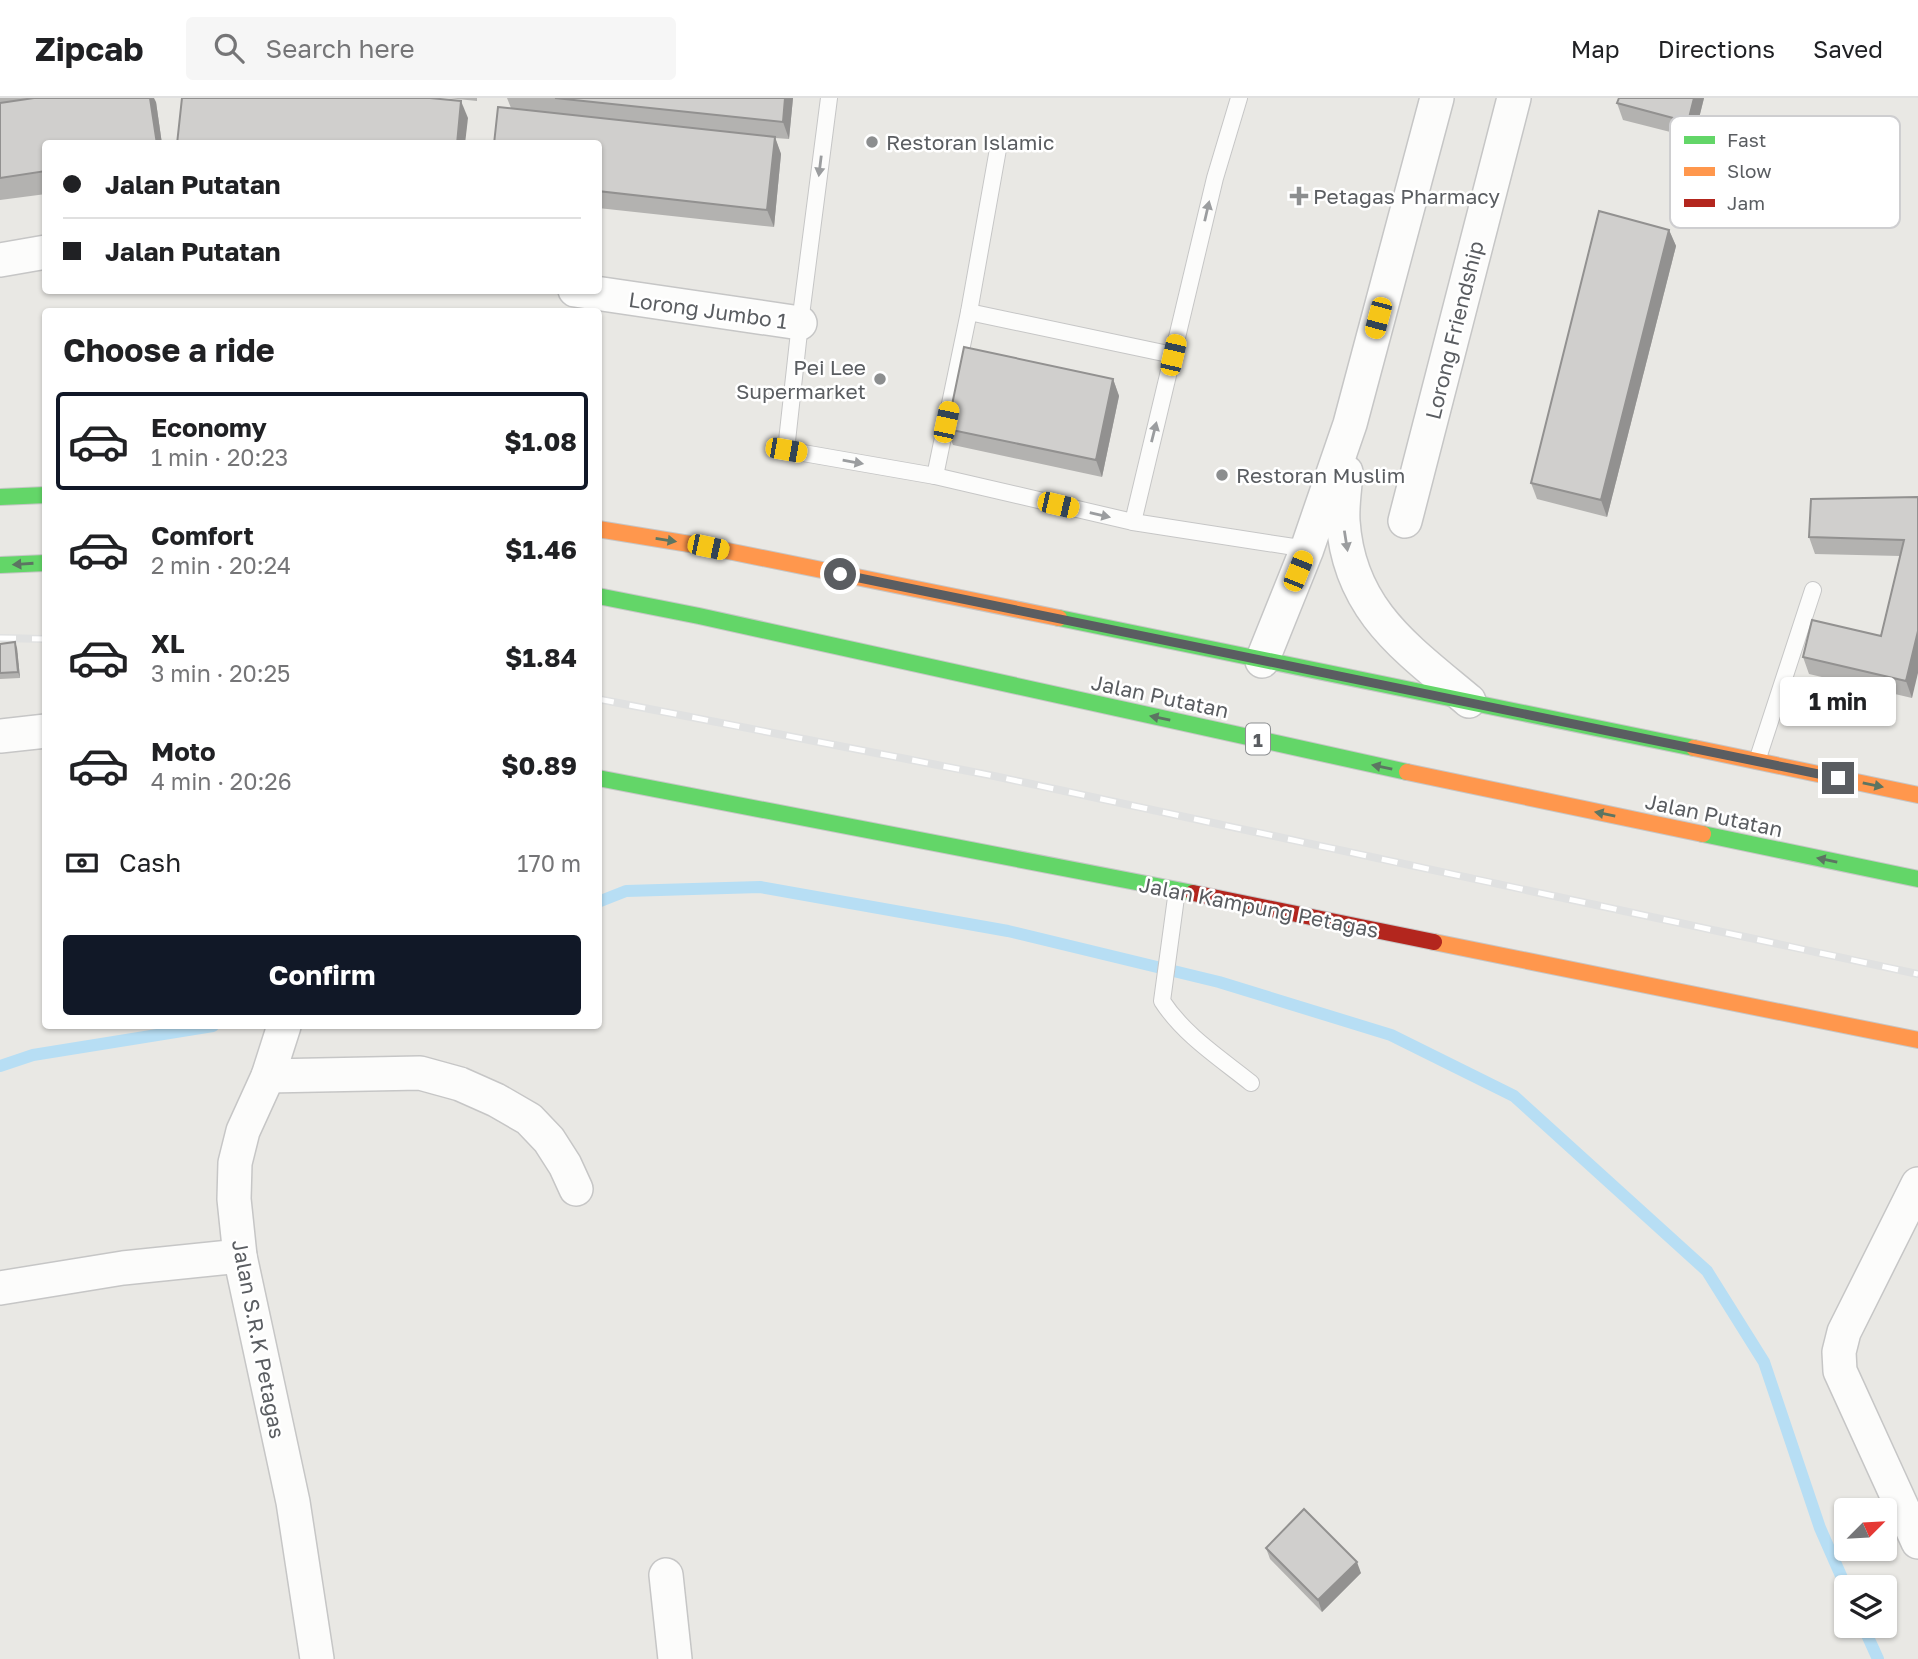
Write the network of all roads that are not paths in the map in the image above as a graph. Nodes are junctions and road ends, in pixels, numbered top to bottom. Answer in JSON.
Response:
{"nodes":[{"id":1,"x":829,"y":98,"type":"edge"},
{"id":2,"x":1239,"y":98,"type":"edge"},
{"id":3,"x":1410,"y":98,"type":"edge"},
{"id":4,"x":1437,"y":98,"type":"edge"},
{"id":5,"x":1514,"y":98,"type":"edge"},
{"id":6,"x":1427,"y":132,"type":"junction"},
{"id":7,"x":998,"y":149,"type":"dead end"},
{"id":8,"x":42,"y":253,"type":"edge"},
{"id":9,"x":0,"y":260,"type":"edge"},
{"id":10,"x":602,"y":294,"type":"edge"},
{"id":11,"x":969,"y":312,"type":"junction"},
{"id":12,"x":800,"y":323,"type":"junction"},
{"id":13,"x":1173,"y":355,"type":"junction"},
{"id":14,"x":1350,"y":424,"type":"junction"},
{"id":15,"x":935,"y":476,"type":"junction"},
{"id":16,"x":42,"y":495,"type":"edge"},
{"id":17,"x":0,"y":496,"type":"edge"},
{"id":18,"x":1405,"y":521,"type":"dead end"},
{"id":19,"x":1132,"y":522,"type":"junction"},
{"id":20,"x":602,"y":530,"type":"edge"},
{"id":21,"x":1307,"y":549,"type":"junction"},
{"id":22,"x":42,"y":563,"type":"edge"},
{"id":23,"x":0,"y":565,"type":"edge"},
{"id":24,"x":1813,"y":590,"type":"dead end"},
{"id":25,"x":602,"y":597,"type":"edge"},
{"id":26,"x":1262,"y":661,"type":"junction"},
{"id":27,"x":1469,"y":701,"type":"junction"},
{"id":28,"x":42,"y":731,"type":"edge"},
{"id":29,"x":0,"y":736,"type":"edge"},
{"id":30,"x":1757,"y":761,"type":"junction"},
{"id":31,"x":602,"y":779,"type":"edge"},
{"id":32,"x":1918,"y":795,"type":"edge"},
{"id":33,"x":1873,"y":870,"type":"junction"},
{"id":34,"x":1918,"y":879,"type":"edge"},
{"id":35,"x":1918,"y":889,"type":"edge"},
{"id":36,"x":1177,"y":890,"type":"junction"},
{"id":37,"x":283,"y":1029,"type":"edge"},
{"id":38,"x":1918,"y":1040,"type":"edge"},
{"id":39,"x":268,"y":1076,"type":"junction"},
{"id":40,"x":1251,"y":1083,"type":"dead end"},
{"id":41,"x":1918,"y":1184,"type":"edge"},
{"id":42,"x":576,"y":1189,"type":"dead end"},
{"id":43,"x":240,"y":1256,"type":"junction"},
{"id":44,"x":0,"y":1288,"type":"edge"},
{"id":45,"x":1918,"y":1542,"type":"edge"},
{"id":46,"x":666,"y":1575,"type":"dead end"},
{"id":47,"x":317,"y":1659,"type":"edge"},
{"id":48,"x":675,"y":1659,"type":"edge"}],
"edges":[{"from":1,"to":12,"type":"lane","one_way":true},
{"from":13,"to":2,"type":"lane","one_way":true},
{"from":3,"to":6,"type":"street"},
{"from":4,"to":6,"type":"street"},
{"from":5,"to":18,"type":"street","name":"Lorong Friendship"},
{"from":6,"to":14,"type":"street"},
{"from":7,"to":11,"type":"lane"},
{"from":8,"to":9,"type":"street"},
{"from":10,"to":12,"type":"street","name":"Lorong Jumbo 1"},
{"from":11,"to":13,"type":"lane"},
{"from":11,"to":15,"type":"lane"},
{"from":12,"to":15,"type":"lane","one_way":true},
{"from":19,"to":13,"type":"lane","one_way":true},
{"from":14,"to":21,"type":"street"},
{"from":14,"to":27,"type":"street","one_way":true},
{"from":15,"to":19,"type":"lane","one_way":true},
{"from":16,"to":17,"type":"main road"},
{"from":19,"to":21,"type":"lane"},
{"from":20,"to":26,"type":"main road","one_way":true},
{"from":21,"to":26,"type":"street"},
{"from":22,"to":23,"type":"main road","one_way":true},
{"from":24,"to":30,"type":"lane"},
{"from":33,"to":25,"type":"main road","name":"Jalan Putatan","number":"1","one_way":true},
{"from":26,"to":27,"type":"main road"},
{"from":27,"to":30,"type":"main road"},
{"from":28,"to":29,"type":"street"},
{"from":30,"to":32,"type":"main road","one_way":true},
{"from":31,"to":36,"type":"main road","name":"Jalan Kampung Petagas"},
{"from":33,"to":34,"type":"main road","name":"Jalan Putatan","number":"1"},
{"from":33,"to":35,"type":"main road"},
{"from":36,"to":38,"type":"main road","name":"Jalan Kampung Petagas"},
{"from":36,"to":40,"type":"lane"},
{"from":37,"to":39,"type":"street","name":"Jalan S.R.K Petagas"},
{"from":39,"to":42,"type":"street"},
{"from":39,"to":43,"type":"street","name":"Jalan S.R.K Petagas"},
{"from":41,"to":45,"type":"street"},
{"from":43,"to":44,"type":"street"},
{"from":43,"to":47,"type":"street","name":"Jalan S.R.K Petagas"},
{"from":46,"to":48,"type":"street"}]}
